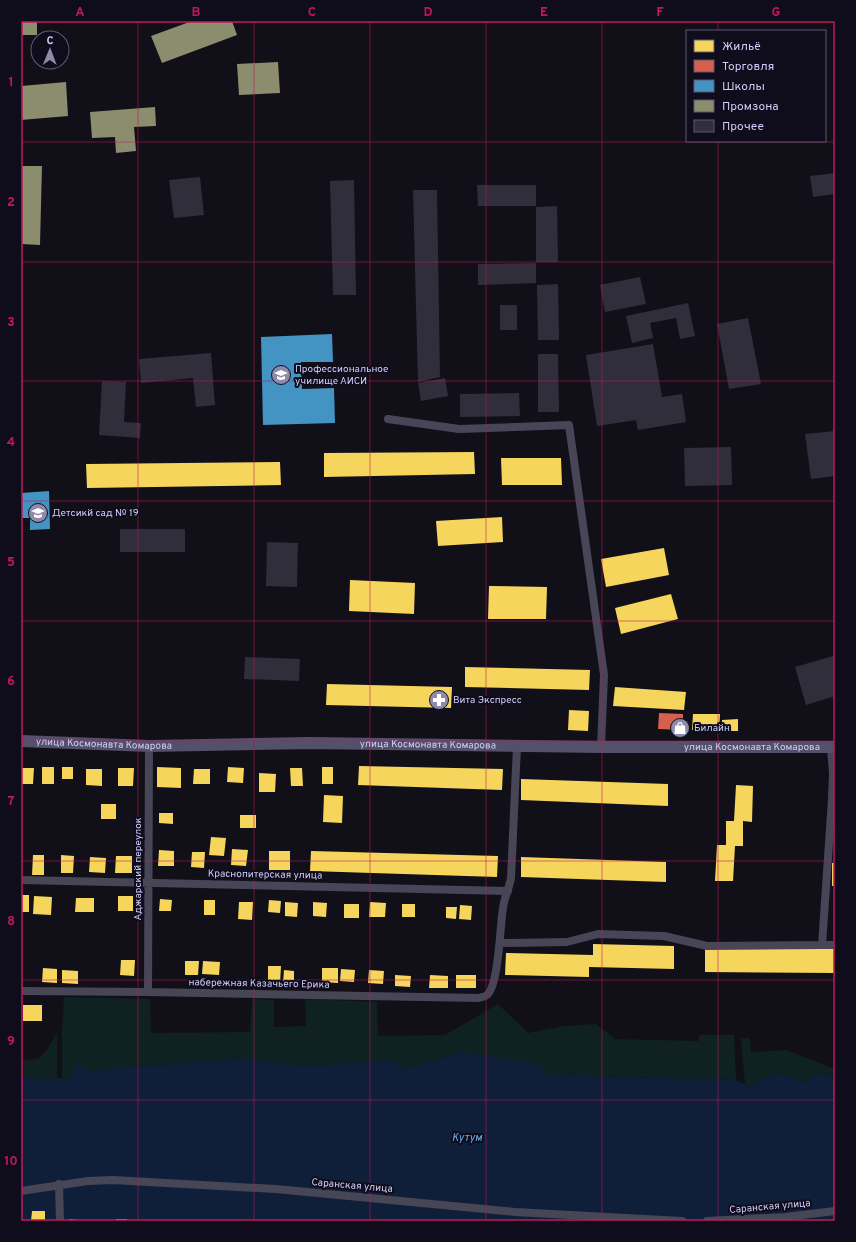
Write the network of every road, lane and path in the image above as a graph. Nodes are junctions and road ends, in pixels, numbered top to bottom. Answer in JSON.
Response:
{"nodes":[{"id":1,"x":388,"y":419,"type":"dead end"},
{"id":2,"x":21,"y":741,"type":"edge"},
{"id":3,"x":149,"y":746,"type":"junction"},
{"id":4,"x":517,"y":746,"type":"junction"},
{"id":5,"x":601,"y":747,"type":"junction"},
{"id":6,"x":833,"y":748,"type":"edge"},
{"id":7,"x":21,"y":880,"type":"edge"},
{"id":8,"x":148,"y":882,"type":"junction"},
{"id":9,"x":508,"y":891,"type":"junction"},
{"id":10,"x":500,"y":943,"type":"junction"},
{"id":11,"x":822,"y":945,"type":"junction"},
{"id":12,"x":835,"y":945,"type":"edge"},
{"id":13,"x":21,"y":991,"type":"edge"},
{"id":14,"x":148,"y":992,"type":"junction"},
{"id":15,"x":59,"y":1184,"type":"junction"},
{"id":16,"x":21,"y":1191,"type":"edge"},
{"id":17,"x":835,"y":1211,"type":"edge"},
{"id":18,"x":755,"y":1220,"type":"edge"},
{"id":19,"x":60,"y":1221,"type":"edge"},
{"id":20,"x":682,"y":1221,"type":"edge"},
{"id":21,"x":707,"y":1221,"type":"edge"}],
"edges":[{"from":1,"to":5,"type":"street"},
{"from":2,"to":3,"type":"main road","name":"улица Космонавта Комарова"},
{"from":3,"to":4,"type":"main road","name":"улица Космонавта Комарова"},
{"from":3,"to":8,"type":"street","name":"Аджарский переулок"},
{"from":4,"to":5,"type":"main road","name":"улица Космонавта Комарова"},
{"from":4,"to":9,"type":"street"},
{"from":5,"to":6,"type":"main road","name":"улица Космонавта Комарова"},
{"from":6,"to":11,"type":"street"},
{"from":7,"to":8,"type":"street","name":"Краснопитерская улица"},
{"from":8,"to":9,"type":"street","name":"Краснопитерская улица"},
{"from":8,"to":14,"type":"street","name":"Аджарский переулок"},
{"from":9,"to":10,"type":"street"},
{"from":10,"to":11,"type":"street"},
{"from":10,"to":14,"type":"street","name":"набережная Казачьего Ерика"},
{"from":11,"to":12,"type":"street"},
{"from":13,"to":14,"type":"street","name":"набережная Казачьего Ерика"},
{"from":15,"to":16,"type":"street","name":"Саранская улица"},
{"from":15,"to":19,"type":"street"},
{"from":15,"to":20,"type":"street","name":"Саранская улица"},
{"from":17,"to":18,"type":"street","name":"Саранская улица"},
{"from":18,"to":21,"type":"street","name":"Саранская улица"}]}
